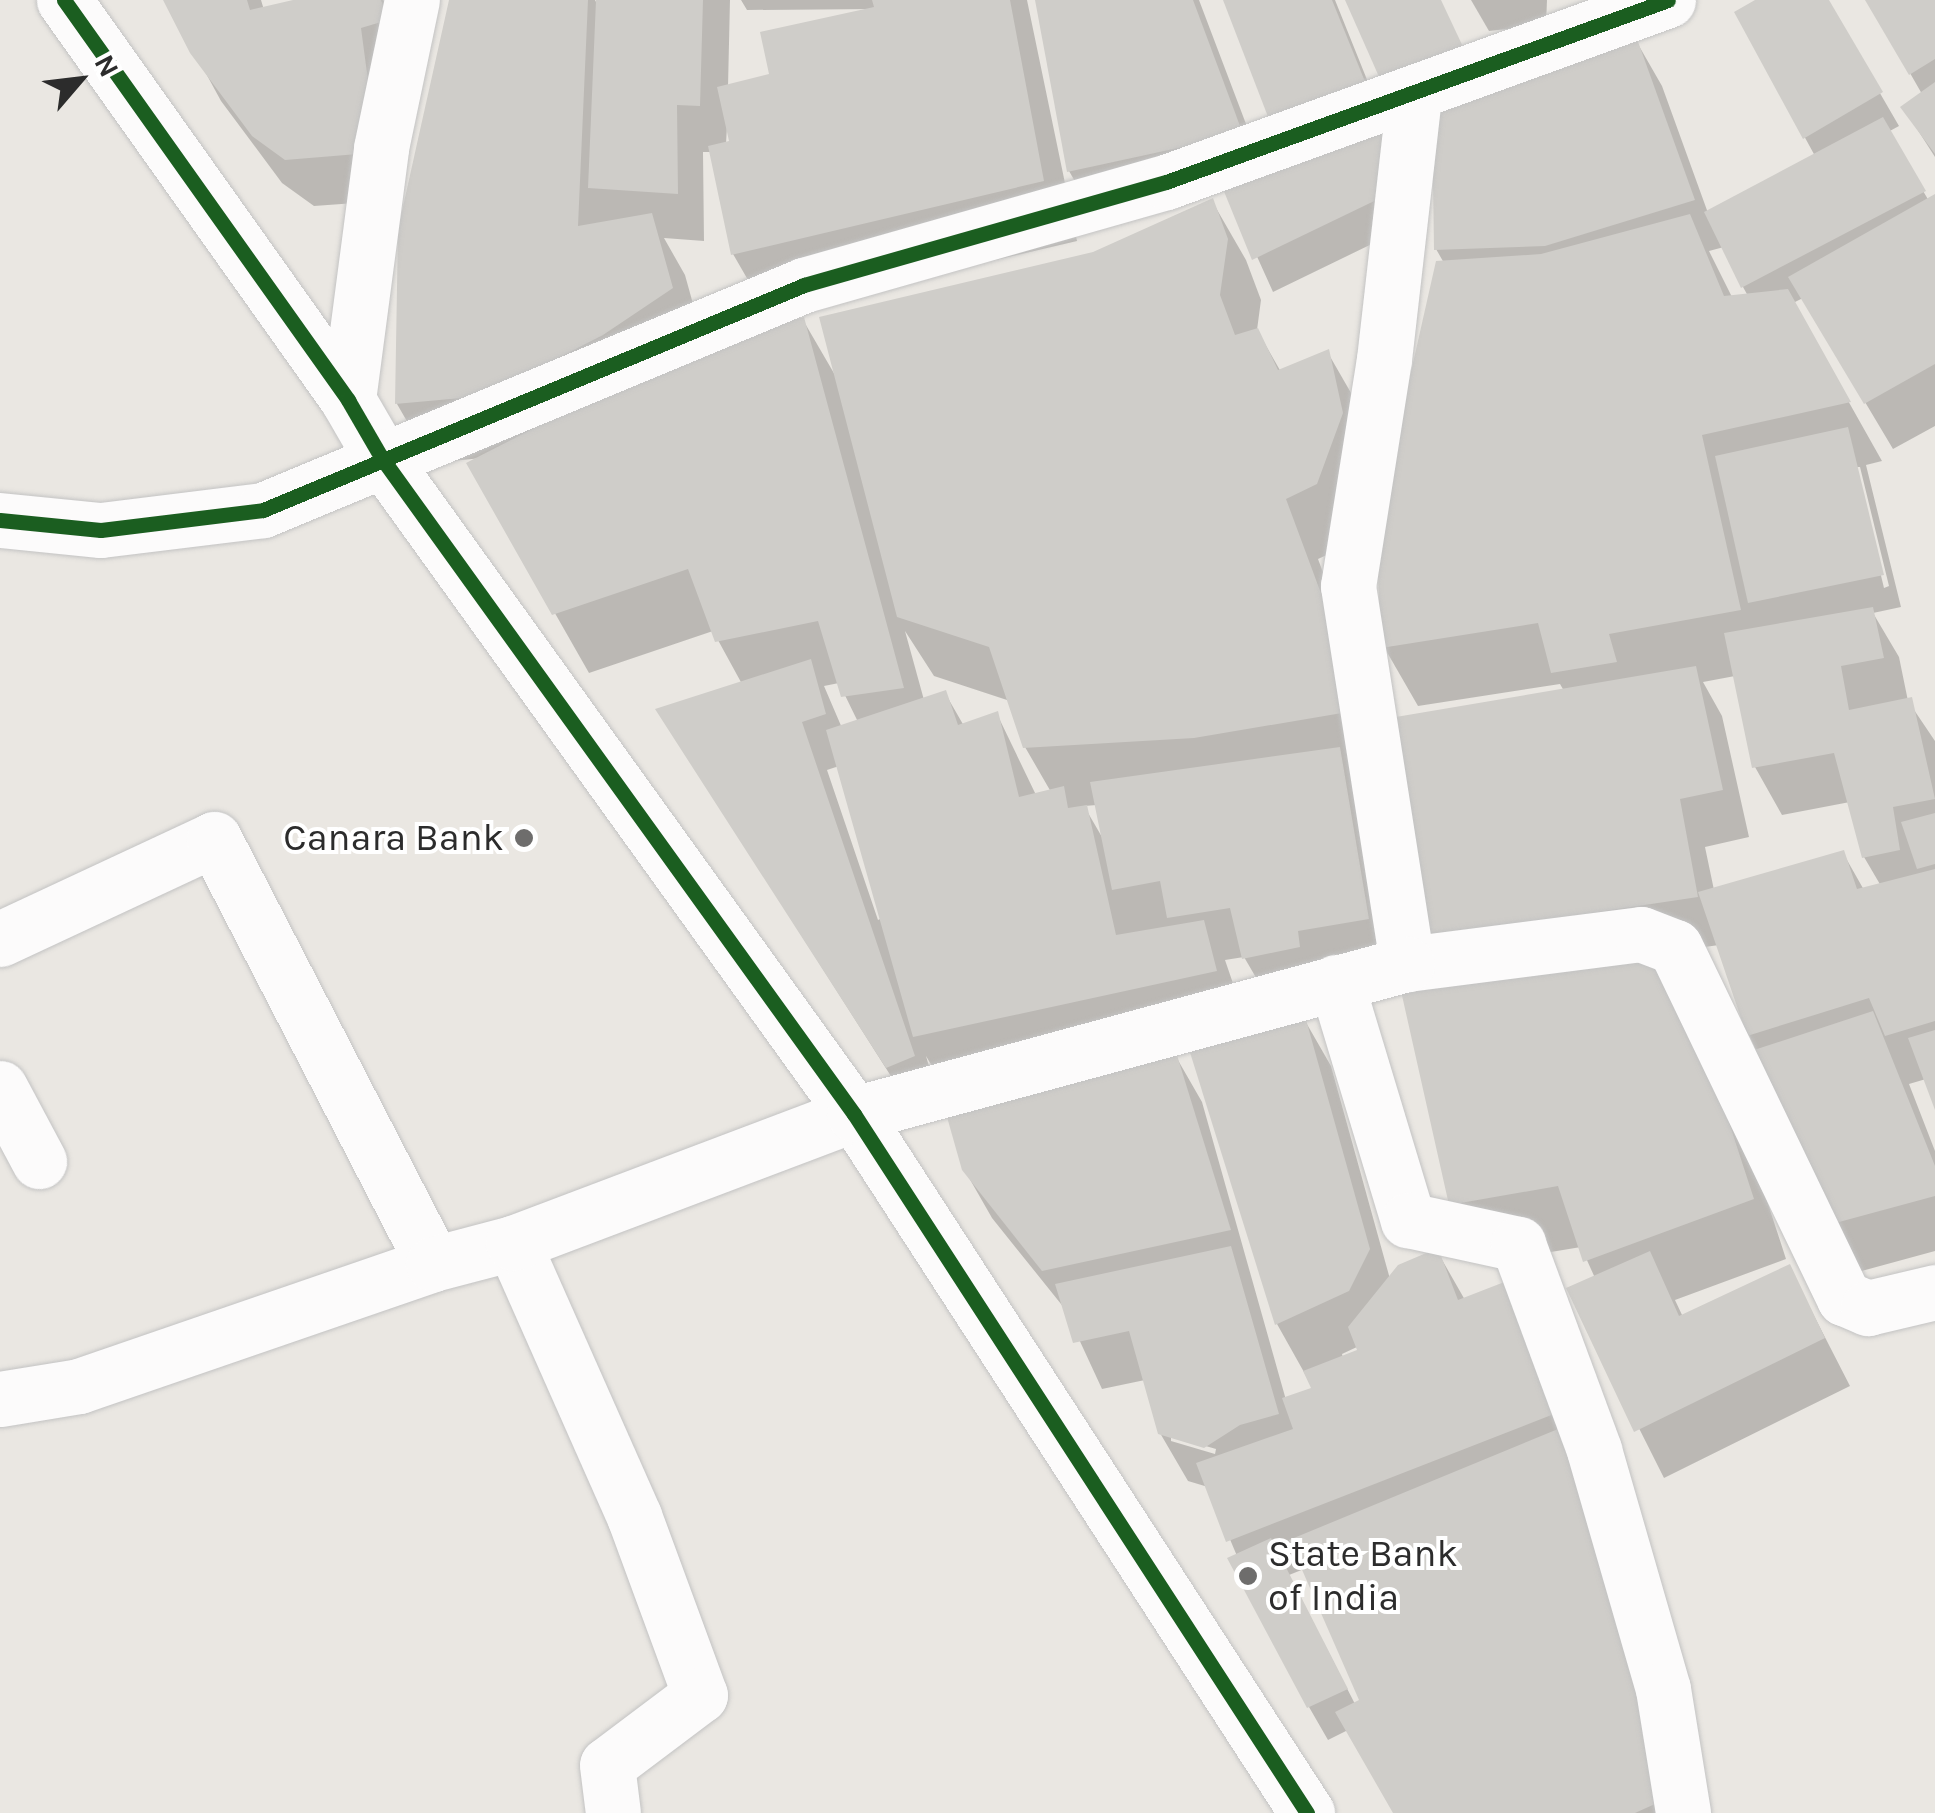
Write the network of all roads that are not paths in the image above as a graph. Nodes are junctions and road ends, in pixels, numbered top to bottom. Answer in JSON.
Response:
{"nodes":[{"id":1,"x":64,"y":0,"type":"edge"},
{"id":2,"x":412,"y":0,"type":"edge"},
{"id":3,"x":1668,"y":0,"type":"edge"},
{"id":4,"x":1545,"y":23,"type":"edge"},
{"id":5,"x":1414,"y":96,"type":"junction"},
{"id":6,"x":348,"y":400,"type":"junction"},
{"id":7,"x":381,"y":457,"type":"junction"},
{"id":8,"x":0,"y":520,"type":"edge"},
{"id":9,"x":0,"y":939,"type":"edge"},
{"id":10,"x":1406,"y":964,"type":"junction"},
{"id":11,"x":1336,"y":982,"type":"junction"},
{"id":12,"x":0,"y":1088,"type":"edge"},
{"id":13,"x":854,"y":1114,"type":"junction"},
{"id":14,"x":39,"y":1160,"type":"dead end"},
{"id":15,"x":513,"y":1243,"type":"junction"},
{"id":16,"x":433,"y":1264,"type":"junction"},
{"id":17,"x":1935,"y":1292,"type":"edge"},
{"id":18,"x":0,"y":1399,"type":"edge"},
{"id":19,"x":613,"y":1813,"type":"edge"},
{"id":20,"x":1307,"y":1813,"type":"edge"},
{"id":21,"x":1683,"y":1813,"type":"edge"}],
"edges":[{"from":1,"to":6,"type":"street"},
{"from":2,"to":6,"type":"street"},
{"from":3,"to":4,"type":"street"},
{"from":4,"to":5,"type":"street"},
{"from":5,"to":7,"type":"street"},
{"from":5,"to":10,"type":"street"},
{"from":6,"to":7,"type":"street"},
{"from":7,"to":8,"type":"street"},
{"from":7,"to":13,"type":"street"},
{"from":9,"to":16,"type":"street"},
{"from":10,"to":11,"type":"street"},
{"from":10,"to":17,"type":"street"},
{"from":11,"to":13,"type":"street"},
{"from":11,"to":21,"type":"street"},
{"from":12,"to":14,"type":"street"},
{"from":13,"to":15,"type":"street"},
{"from":13,"to":20,"type":"street"},
{"from":15,"to":16,"type":"street"},
{"from":15,"to":19,"type":"street"},
{"from":16,"to":18,"type":"street"}]}
